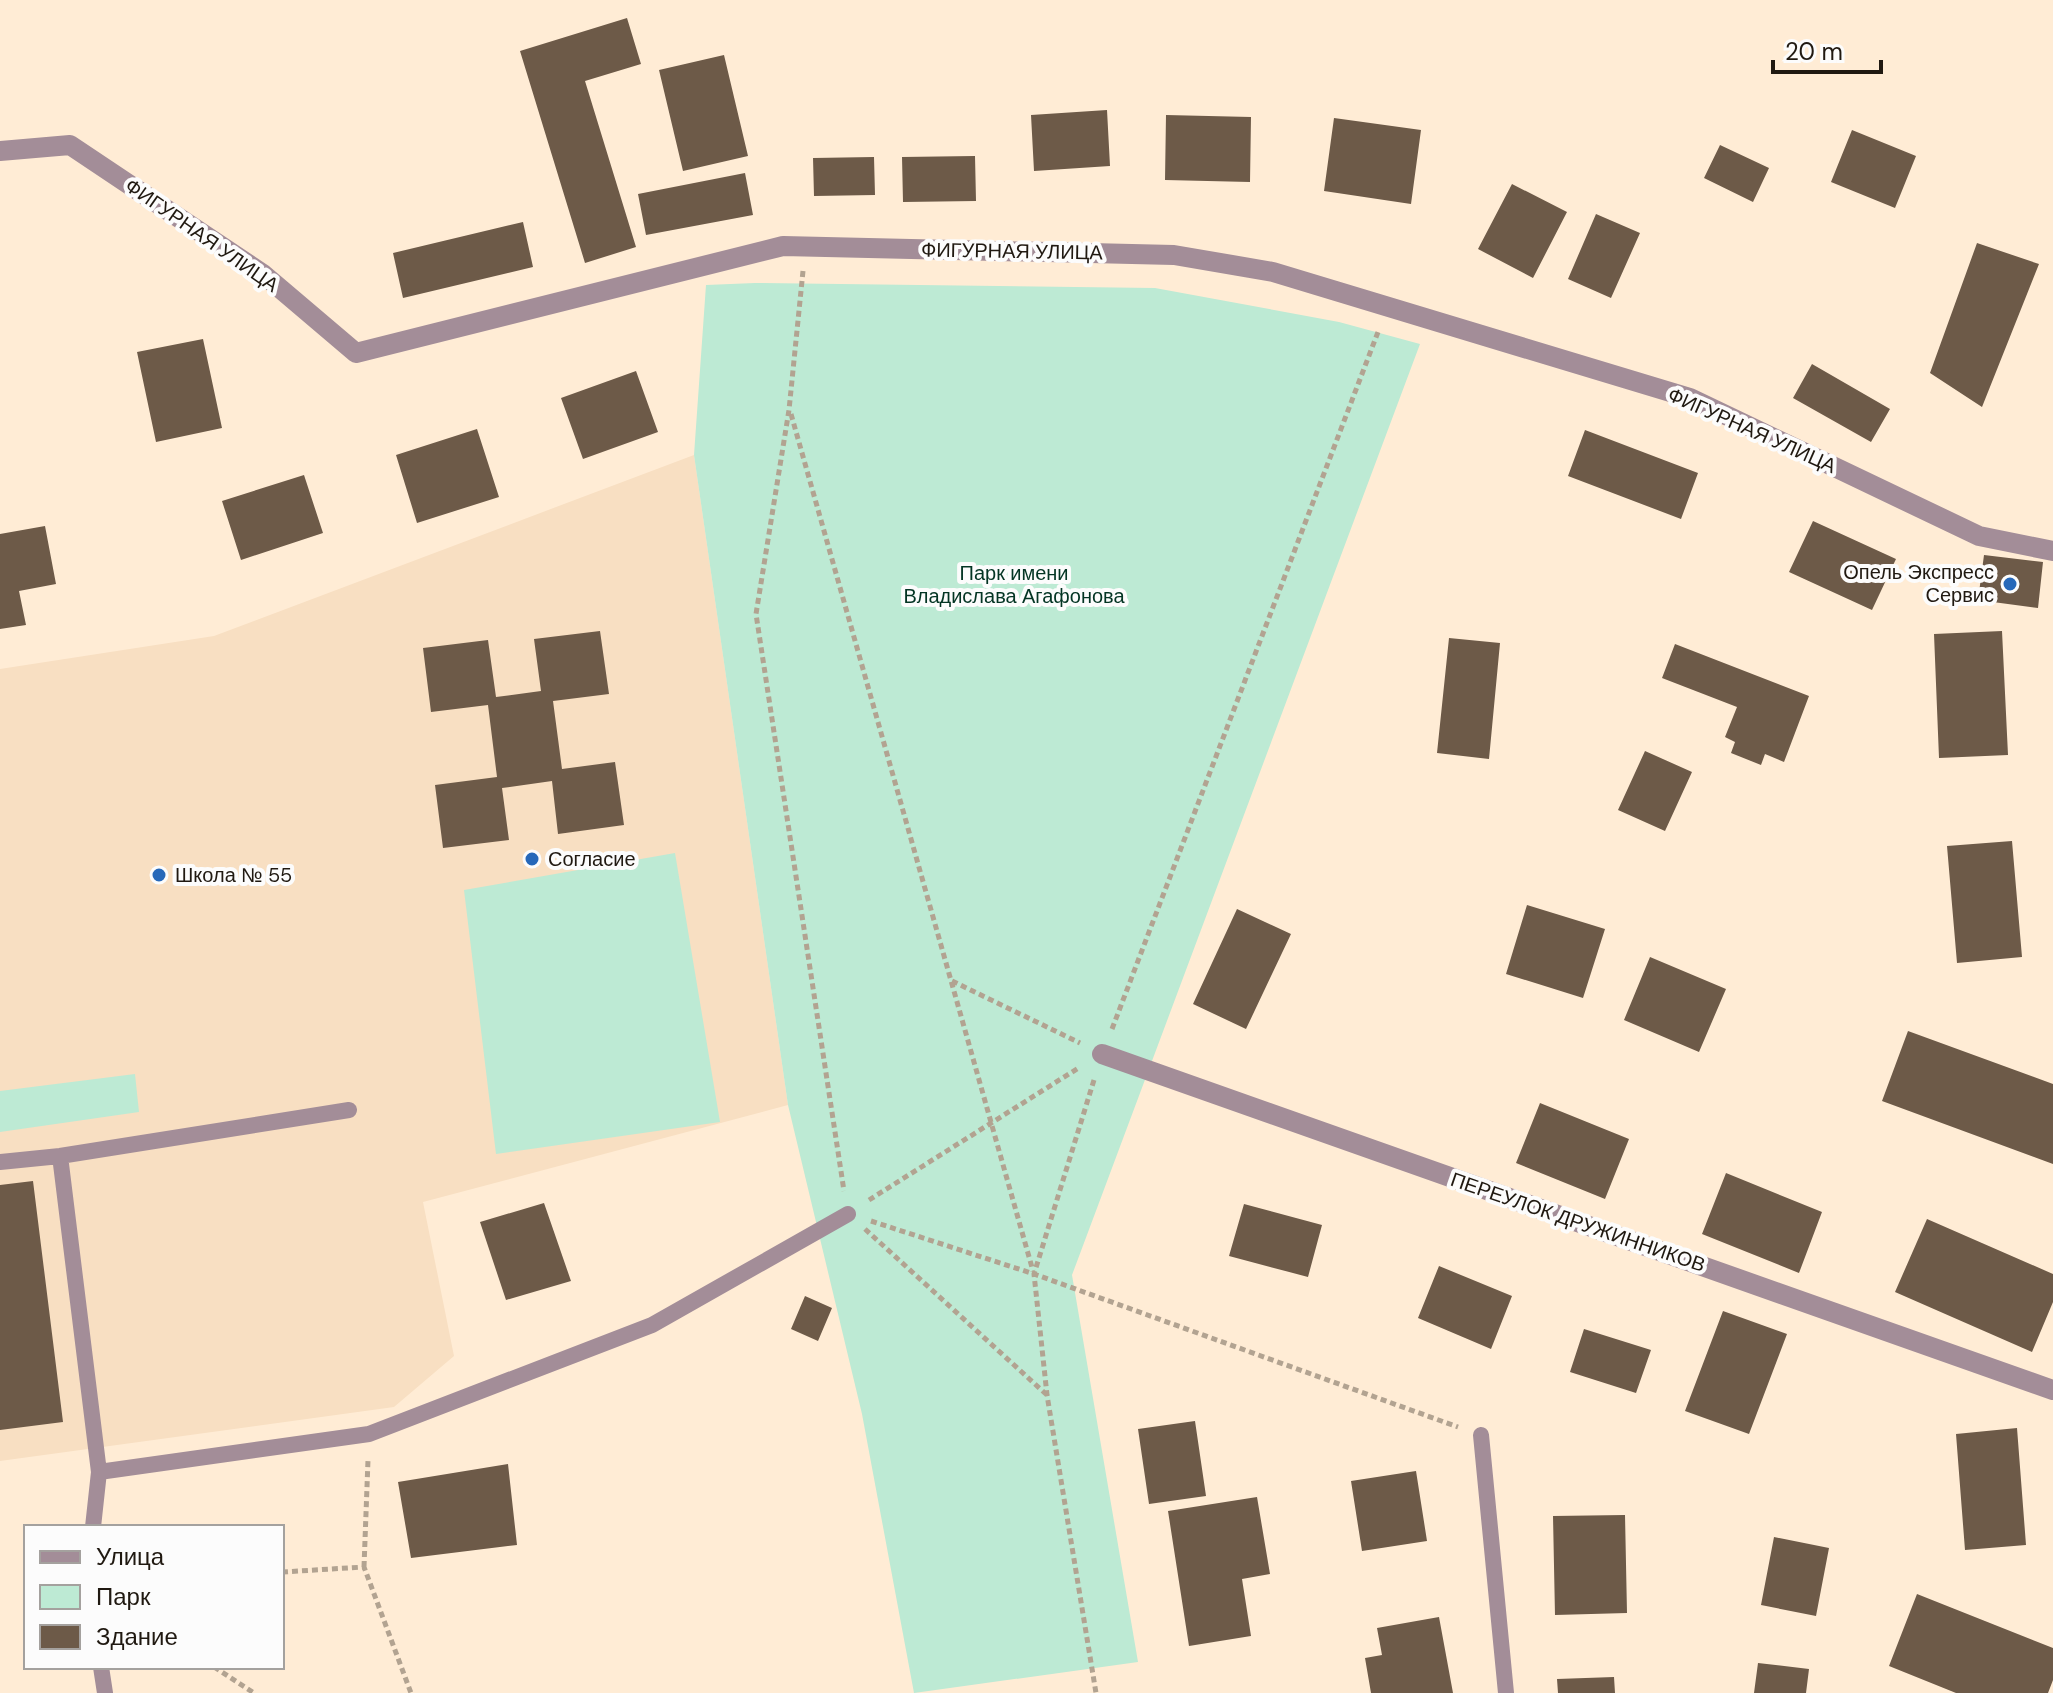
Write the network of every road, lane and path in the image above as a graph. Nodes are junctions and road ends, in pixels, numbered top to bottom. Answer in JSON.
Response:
{"nodes":[{"id":1,"x":0,"y":151,"type":"edge"},
{"id":2,"x":805,"y":247,"type":"junction"},
{"id":3,"x":1387,"y":306,"type":"junction"},
{"id":4,"x":789,"y":410,"type":"junction"},
{"id":5,"x":2053,"y":551,"type":"edge"},
{"id":6,"x":951,"y":980,"type":"junction"},
{"id":7,"x":1102,"y":1054,"type":"junction"},
{"id":8,"x":349,"y":1110,"type":"dead end"},
{"id":9,"x":991,"y":1124,"type":"junction"},
{"id":10,"x":60,"y":1156,"type":"junction"},
{"id":11,"x":0,"y":1162,"type":"edge"},
{"id":12,"x":848,"y":1214,"type":"junction"},
{"id":13,"x":1034,"y":1274,"type":"junction"},
{"id":14,"x":2053,"y":1390,"type":"edge"},
{"id":15,"x":1047,"y":1395,"type":"junction"},
{"id":16,"x":369,"y":1434,"type":"junction"},
{"id":17,"x":1481,"y":1435,"type":"joint"},
{"id":18,"x":99,"y":1472,"type":"junction"},
{"id":19,"x":93,"y":1525,"type":"edge"},
{"id":20,"x":364,"y":1567,"type":"junction"},
{"id":21,"x":284,"y":1572,"type":"edge"},
{"id":22,"x":101,"y":1669,"type":"edge"},
{"id":23,"x":217,"y":1669,"type":"edge"},
{"id":24,"x":105,"y":1693,"type":"edge"},
{"id":25,"x":254,"y":1693,"type":"edge"},
{"id":26,"x":411,"y":1693,"type":"edge"},
{"id":27,"x":1096,"y":1693,"type":"edge"},
{"id":28,"x":1506,"y":1693,"type":"edge"}],
"edges":[{"from":1,"to":2,"type":"street","name":"ФИГУРНАЯ УЛИЦА"},
{"from":2,"to":3,"type":"street","name":"ФИГУРНАЯ УЛИЦА"},
{"from":2,"to":4,"type":"path"},
{"from":3,"to":5,"type":"street","name":"ФИГУРНАЯ УЛИЦА"},
{"from":3,"to":7,"type":"path"},
{"from":4,"to":6,"type":"path"},
{"from":4,"to":12,"type":"path"},
{"from":6,"to":7,"type":"path"},
{"from":6,"to":9,"type":"path"},
{"from":7,"to":9,"type":"path"},
{"from":7,"to":13,"type":"path"},
{"from":7,"to":14,"type":"street","name":"ПЕРЕУЛОК ДРУЖИННИКОВ"},
{"from":8,"to":10,"type":"lane"},
{"from":9,"to":12,"type":"path"},
{"from":9,"to":13,"type":"path"},
{"from":10,"to":11,"type":"lane"},
{"from":10,"to":18,"type":"lane"},
{"from":12,"to":13,"type":"path"},
{"from":12,"to":15,"type":"path"},
{"from":12,"to":16,"type":"lane"},
{"from":13,"to":15,"type":"path"},
{"from":13,"to":17,"type":"path"},
{"from":15,"to":27,"type":"path"},
{"from":16,"to":18,"type":"lane"},
{"from":16,"to":20,"type":"path"},
{"from":17,"to":28,"type":"lane"},
{"from":18,"to":19,"type":"lane"},
{"from":20,"to":21,"type":"path"},
{"from":20,"to":26,"type":"path"},
{"from":22,"to":24,"type":"lane"},
{"from":23,"to":25,"type":"path"}]}
